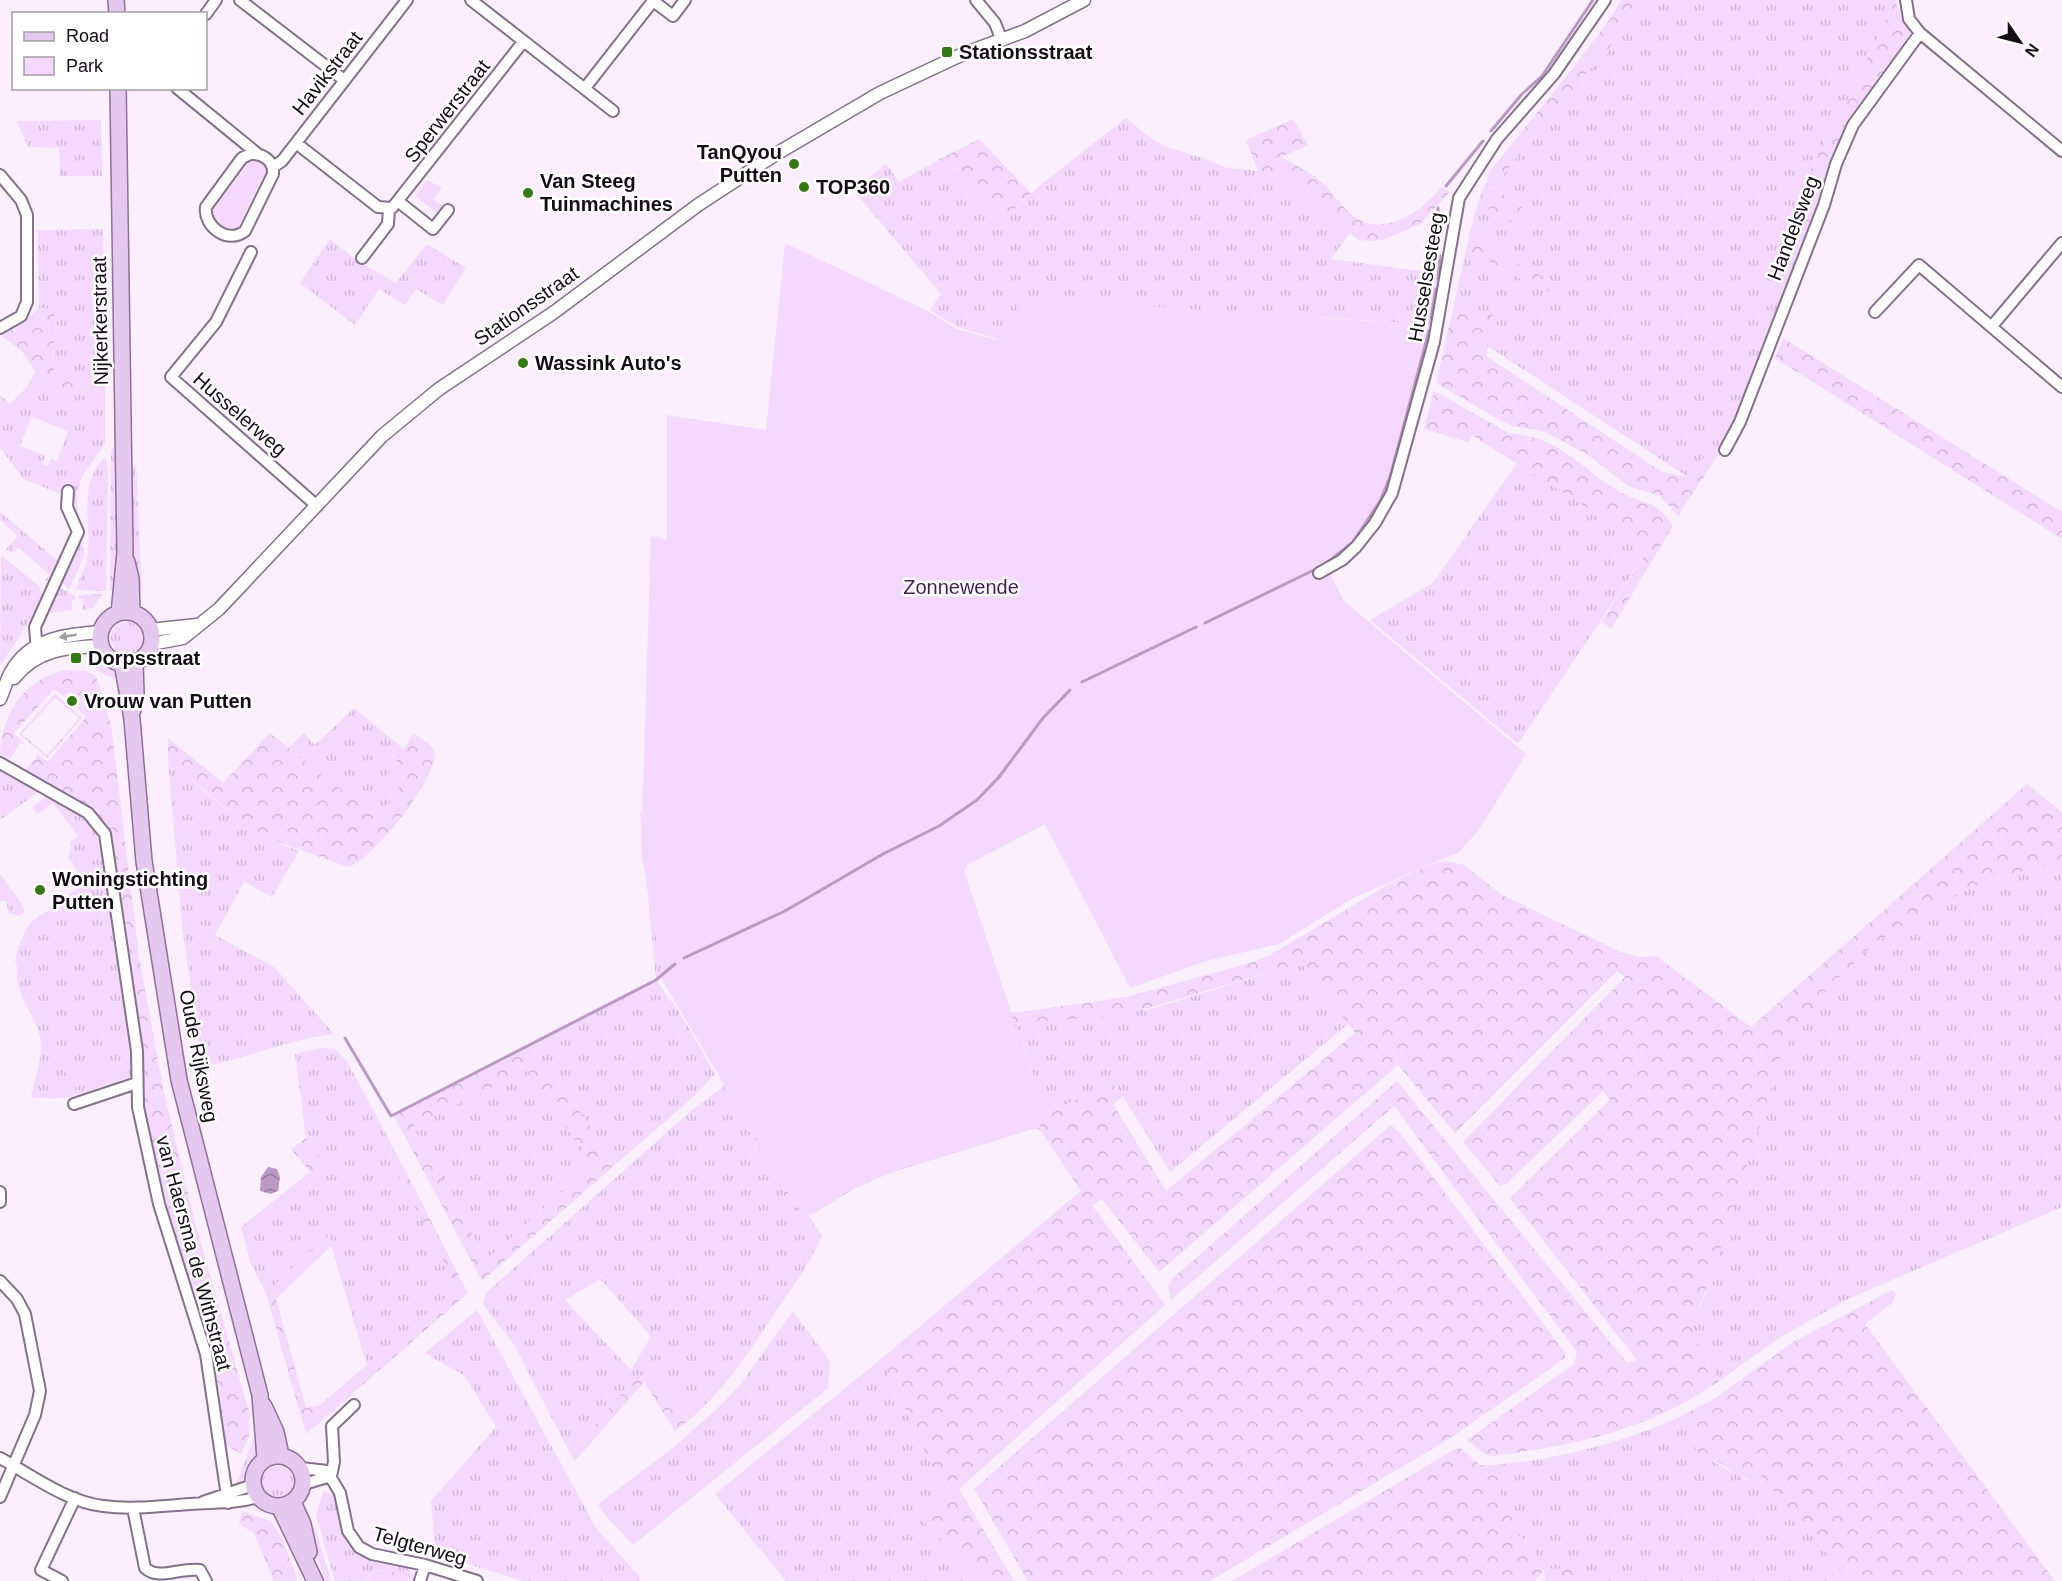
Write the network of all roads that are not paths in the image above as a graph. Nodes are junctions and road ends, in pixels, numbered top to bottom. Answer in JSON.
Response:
{"nodes":[{"id":1,"x":216,"y":0,"type":"edge"},
{"id":2,"x":240,"y":0,"type":"edge"},
{"id":3,"x":407,"y":0,"type":"edge"},
{"id":4,"x":471,"y":0,"type":"edge"},
{"id":5,"x":653,"y":0,"type":"edge"},
{"id":6,"x":685,"y":0,"type":"edge"},
{"id":7,"x":976,"y":0,"type":"edge"},
{"id":8,"x":1084,"y":0,"type":"edge"},
{"id":9,"x":1605,"y":0,"type":"edge"},
{"id":10,"x":1906,"y":0,"type":"edge"},
{"id":11,"x":207,"y":13,"type":"edge"},
{"id":12,"x":1920,"y":33,"type":"junction"},
{"id":13,"x":1002,"y":41,"type":"junction"},
{"id":14,"x":523,"y":42,"type":"junction"},
{"id":15,"x":344,"y":80,"type":"junction"},
{"id":16,"x":585,"y":88,"type":"junction"},
{"id":17,"x":118,"y":90,"type":"edge"},
{"id":18,"x":179,"y":90,"type":"edge"},
{"id":19,"x":613,"y":111,"type":"dead end"},
{"id":20,"x":296,"y":143,"type":"junction"},
{"id":21,"x":2062,"y":151,"type":"edge"},
{"id":22,"x":259,"y":155,"type":"junction"},
{"id":23,"x":273,"y":167,"type":"junction"},
{"id":24,"x":0,"y":176,"type":"edge"},
{"id":25,"x":399,"y":202,"type":"junction"},
{"id":26,"x":388,"y":209,"type":"junction"},
{"id":27,"x":448,"y":210,"type":"dead end"},
{"id":28,"x":2062,"y":243,"type":"edge"},
{"id":29,"x":251,"y":252,"type":"dead end"},
{"id":30,"x":362,"y":258,"type":"dead end"},
{"id":31,"x":1875,"y":312,"type":"dead end"},
{"id":32,"x":1992,"y":326,"type":"junction"},
{"id":33,"x":0,"y":328,"type":"edge"},
{"id":34,"x":2062,"y":387,"type":"edge"},
{"id":35,"x":1725,"y":450,"type":"dead end"},
{"id":36,"x":68,"y":490,"type":"dead end"},
{"id":37,"x":317,"y":506,"type":"junction"},
{"id":38,"x":1319,"y":573,"type":"dead end"},
{"id":39,"x":125,"y":613,"type":"junction"},
{"id":40,"x":151,"y":637,"type":"junction"},
{"id":41,"x":101,"y":639,"type":"junction"},
{"id":42,"x":37,"y":650,"type":"junction"},
{"id":43,"x":128,"y":663,"type":"junction"},
{"id":44,"x":1,"y":696,"type":"edge"},
{"id":45,"x":0,"y":763,"type":"edge"},
{"id":46,"x":137,"y":1083,"type":"junction"},
{"id":47,"x":74,"y":1104,"type":"dead end"},
{"id":48,"x":0,"y":1192,"type":"edge"},
{"id":49,"x":0,"y":1202,"type":"edge"},
{"id":50,"x":0,"y":1281,"type":"edge"},
{"id":51,"x":354,"y":1405,"type":"dead end"},
{"id":52,"x":273,"y":1456,"type":"junction"},
{"id":53,"x":0,"y":1458,"type":"edge"},
{"id":54,"x":14,"y":1465,"type":"junction"},
{"id":55,"x":301,"y":1468,"type":"junction"},
{"id":56,"x":332,"y":1476,"type":"junction"},
{"id":57,"x":304,"y":1484,"type":"junction"},
{"id":58,"x":255,"y":1491,"type":"junction"},
{"id":59,"x":0,"y":1497,"type":"edge"},
{"id":60,"x":75,"y":1498,"type":"junction"},
{"id":61,"x":227,"y":1499,"type":"junction"},
{"id":62,"x":286,"y":1504,"type":"junction"},
{"id":63,"x":134,"y":1508,"type":"junction"},
{"id":64,"x":425,"y":1565,"type":"junction"},
{"id":65,"x":149,"y":1578,"type":"edge"},
{"id":66,"x":62,"y":1581,"type":"edge"},
{"id":67,"x":206,"y":1581,"type":"edge"},
{"id":68,"x":315,"y":1581,"type":"edge"},
{"id":69,"x":420,"y":1581,"type":"edge"},
{"id":70,"x":477,"y":1581,"type":"edge"}],
"edges":[{"from":1,"to":11,"type":"street"},
{"from":2,"to":15,"type":"street"},
{"from":3,"to":15,"type":"street","name":"Havikstraat"},
{"from":4,"to":14,"type":"street"},
{"from":5,"to":6,"type":"street"},
{"from":5,"to":16,"type":"street"},
{"from":7,"to":13,"type":"street"},
{"from":8,"to":13,"type":"street","name":"Stationsstraat"},
{"from":9,"to":38,"type":"street","name":"Husselsesteeg"},
{"from":10,"to":12,"type":"street"},
{"from":12,"to":21,"type":"street"},
{"from":12,"to":35,"type":"street","name":"Handelsweg"},
{"from":13,"to":37,"type":"street","name":"Stationsstraat"},
{"from":14,"to":16,"type":"street"},
{"from":14,"to":25,"type":"street","name":"Sperwerstraat"},
{"from":15,"to":20,"type":"street","name":"Havikstraat"},
{"from":16,"to":19,"type":"street"},
{"from":17,"to":39,"type":"main road","name":"Nijkerkerstraat"},
{"from":18,"to":22,"type":"street"},
{"from":20,"to":23,"type":"street","name":"Havikstraat"},
{"from":20,"to":26,"type":"street"},
{"from":22,"to":23,"type":"street"},
{"from":22,"to":23,"type":"street","name":"Havikstraat"},
{"from":24,"to":33,"type":"street"},
{"from":25,"to":26,"type":"street","name":"Sperwerstraat"},
{"from":25,"to":27,"type":"street"},
{"from":26,"to":30,"type":"street"},
{"from":28,"to":32,"type":"street"},
{"from":29,"to":37,"type":"street","name":"Husselerweg"},
{"from":31,"to":32,"type":"street"},
{"from":32,"to":34,"type":"street"},
{"from":36,"to":42,"type":"street"},
{"from":37,"to":40,"type":"street","name":"Stationsstraat"},
{"from":39,"to":40,"type":"main road"},
{"from":39,"to":41,"type":"main road"},
{"from":40,"to":43,"type":"main road"},
{"from":41,"to":42,"type":"street"},
{"from":41,"to":43,"type":"main road"},
{"from":42,"to":44,"type":"street"},
{"from":43,"to":52,"type":"main road","name":"Oude Rijksweg"},
{"from":45,"to":46,"type":"street","name":"van Haersma de Withstraat"},
{"from":46,"to":47,"type":"street"},
{"from":46,"to":61,"type":"street","name":"van Haersma de Withstraat"},
{"from":48,"to":49,"type":"street"},
{"from":50,"to":54,"type":"street"},
{"from":51,"to":56,"type":"street"},
{"from":52,"to":55,"type":"main road"},
{"from":52,"to":58,"type":"main road"},
{"from":53,"to":54,"type":"street"},
{"from":54,"to":59,"type":"street"},
{"from":54,"to":60,"type":"street"},
{"from":55,"to":56,"type":"street"},
{"from":55,"to":57,"type":"main road"},
{"from":56,"to":57,"type":"street"},
{"from":56,"to":64,"type":"street","name":"Telgterweg"},
{"from":57,"to":62,"type":"main road"},
{"from":58,"to":61,"type":"street"},
{"from":58,"to":62,"type":"main road"},
{"from":60,"to":63,"type":"street"},
{"from":60,"to":66,"type":"street"},
{"from":61,"to":63,"type":"street"},
{"from":62,"to":68,"type":"main road"},
{"from":63,"to":65,"type":"street"},
{"from":64,"to":69,"type":"street"},
{"from":64,"to":70,"type":"street","name":"Telgterweg"},
{"from":65,"to":67,"type":"street"}]}
